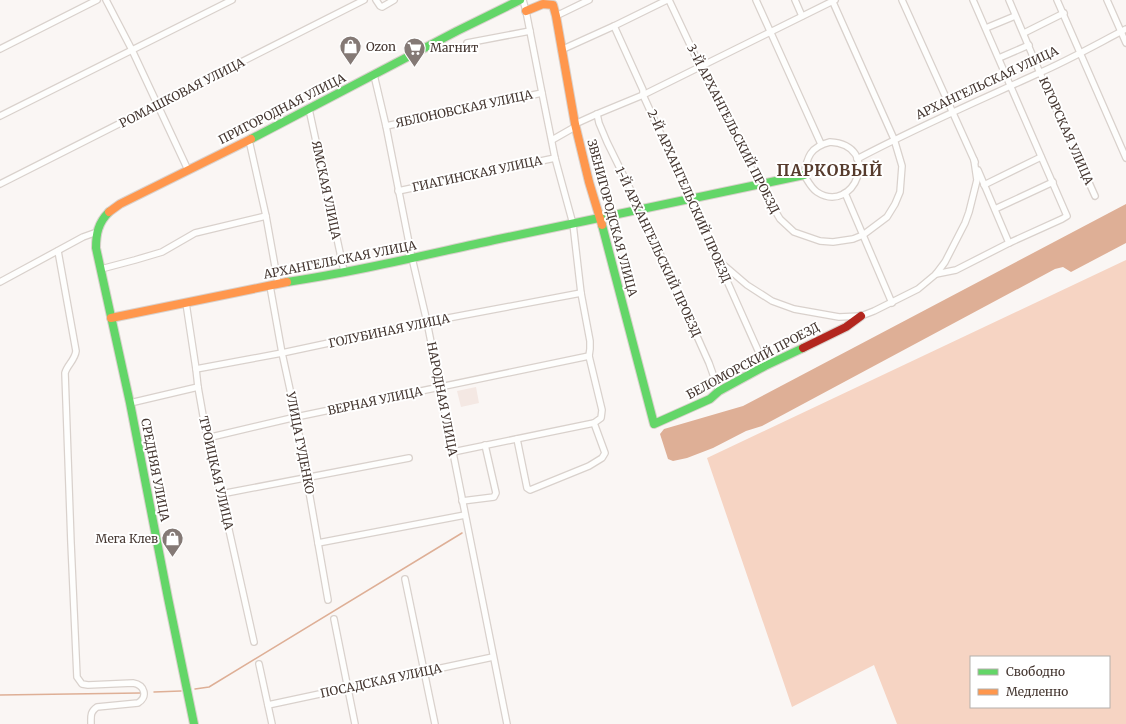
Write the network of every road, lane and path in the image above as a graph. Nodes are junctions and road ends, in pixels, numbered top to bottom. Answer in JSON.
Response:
{"nodes":[{"id":1,"x":97,"y":0,"type":"edge"},
{"id":2,"x":106,"y":0,"type":"edge"},
{"id":3,"x":232,"y":0,"type":"edge"},
{"id":4,"x":364,"y":0,"type":"edge"},
{"id":5,"x":376,"y":0,"type":"edge"},
{"id":6,"x":394,"y":0,"type":"edge"},
{"id":7,"x":520,"y":0,"type":"edge"},
{"id":8,"x":523,"y":0,"type":"edge"},
{"id":9,"x":589,"y":0,"type":"edge"},
{"id":10,"x":668,"y":0,"type":"edge"},
{"id":11,"x":756,"y":0,"type":"edge"},
{"id":12,"x":795,"y":0,"type":"edge"},
{"id":13,"x":833,"y":0,"type":"edge"},
{"id":14,"x":902,"y":0,"type":"edge"},
{"id":15,"x":973,"y":0,"type":"edge"},
{"id":16,"x":1009,"y":0,"type":"edge"},
{"id":17,"x":1058,"y":0,"type":"edge"},
{"id":18,"x":1107,"y":0,"type":"edge"},
{"id":19,"x":526,"y":11,"type":"junction"},
{"id":20,"x":1064,"y":13,"type":"junction"},
{"id":21,"x":556,"y":16,"type":"junction"},
{"id":22,"x":802,"y":16,"type":"junction"},
{"id":23,"x":1015,"y":16,"type":"junction"},
{"id":24,"x":614,"y":26,"type":"junction"},
{"id":25,"x":986,"y":28,"type":"junction"},
{"id":26,"x":530,"y":31,"type":"junction"},
{"id":27,"x":1124,"y":31,"type":"edge"},
{"id":28,"x":771,"y":32,"type":"junction"},
{"id":29,"x":1024,"y":33,"type":"junction"},
{"id":30,"x":467,"y":43,"type":"dead end"},
{"id":31,"x":1126,"y":43,"type":"edge"},
{"id":32,"x":1028,"y":45,"type":"junction"},
{"id":33,"x":0,"y":49,"type":"edge"},
{"id":34,"x":132,"y":50,"type":"junction"},
{"id":35,"x":561,"y":50,"type":"junction"},
{"id":36,"x":1080,"y":53,"type":"junction"},
{"id":37,"x":999,"y":58,"type":"junction"},
{"id":38,"x":700,"y":66,"type":"junction"},
{"id":39,"x":1040,"y":73,"type":"junction"},
{"id":40,"x":374,"y":75,"type":"junction"},
{"id":41,"x":1011,"y":86,"type":"junction"},
{"id":42,"x":542,"y":93,"type":"junction"},
{"id":43,"x":643,"y":95,"type":"junction"},
{"id":44,"x":157,"y":105,"type":"junction"},
{"id":45,"x":309,"y":109,"type":"junction"},
{"id":46,"x":952,"y":112,"type":"junction"},
{"id":47,"x":597,"y":114,"type":"junction"},
{"id":48,"x":0,"y":116,"type":"edge"},
{"id":49,"x":576,"y":124,"type":"junction"},
{"id":50,"x":386,"y":126,"type":"junction"},
{"id":51,"x":894,"y":139,"type":"junction"},
{"id":52,"x":249,"y":140,"type":"junction"},
{"id":53,"x":552,"y":140,"type":"junction"},
{"id":54,"x":821,"y":144,"type":"junction"},
{"id":55,"x":1041,"y":157,"type":"junction"},
{"id":56,"x":555,"y":158,"type":"junction"},
{"id":57,"x":1126,"y":158,"type":"edge"},
{"id":58,"x":857,"y":159,"type":"junction"},
{"id":59,"x":974,"y":160,"type":"junction"},
{"id":60,"x":188,"y":170,"type":"junction"},
{"id":61,"x":804,"y":175,"type":"junction"},
{"id":62,"x":1053,"y":182,"type":"junction"},
{"id":63,"x":0,"y":184,"type":"edge"},
{"id":64,"x":759,"y":184,"type":"junction"},
{"id":65,"x":984,"y":185,"type":"junction"},
{"id":66,"x":398,"y":191,"type":"junction"},
{"id":67,"x":845,"y":193,"type":"junction"},
{"id":68,"x":1095,"y":196,"type":"dead end"},
{"id":69,"x":690,"y":198,"type":"junction"},
{"id":70,"x":640,"y":209,"type":"junction"},
{"id":71,"x":995,"y":209,"type":"junction"},
{"id":72,"x":266,"y":216,"type":"junction"},
{"id":73,"x":600,"y":218,"type":"junction"},
{"id":74,"x":100,"y":221,"type":"joint"},
{"id":75,"x":572,"y":224,"type":"junction"},
{"id":76,"x":97,"y":232,"type":"junction"},
{"id":77,"x":863,"y":235,"type":"junction"},
{"id":78,"x":1009,"y":243,"type":"junction"},
{"id":79,"x":58,"y":251,"type":"junction"},
{"id":80,"x":412,"y":258,"type":"junction"},
{"id":81,"x":717,"y":260,"type":"junction"},
{"id":82,"x":100,"y":269,"type":"junction"},
{"id":83,"x":344,"y":271,"type":"junction"},
{"id":84,"x":936,"y":274,"type":"junction"},
{"id":85,"x":0,"y":282,"type":"edge"},
{"id":86,"x":278,"y":284,"type":"junction"},
{"id":87,"x":270,"y":286,"type":"junction"},
{"id":88,"x":581,"y":294,"type":"junction"},
{"id":89,"x":186,"y":302,"type":"junction"},
{"id":90,"x":892,"y":303,"type":"junction"},
{"id":91,"x":861,"y":316,"type":"junction"},
{"id":92,"x":111,"y":318,"type":"junction"},
{"id":93,"x":427,"y":322,"type":"junction"},
{"id":94,"x":282,"y":353,"type":"junction"},
{"id":95,"x":589,"y":356,"type":"junction"},
{"id":96,"x":765,"y":366,"type":"junction"},
{"id":97,"x":196,"y":369,"type":"junction"},
{"id":98,"x":198,"y":387,"type":"junction"},
{"id":99,"x":440,"y":388,"type":"junction"},
{"id":100,"x":719,"y":391,"type":"junction"},
{"id":101,"x":130,"y":403,"type":"junction"},
{"id":102,"x":296,"y":417,"type":"junction"},
{"id":103,"x":594,"y":424,"type":"junction"},
{"id":104,"x":654,"y":424,"type":"joint"},
{"id":105,"x":207,"y":438,"type":"junction"},
{"id":106,"x":517,"y":439,"type":"junction"},
{"id":107,"x":485,"y":445,"type":"junction"},
{"id":108,"x":453,"y":452,"type":"junction"},
{"id":109,"x":409,"y":458,"type":"dead end"},
{"id":110,"x":306,"y":478,"type":"junction"},
{"id":111,"x":221,"y":494,"type":"junction"},
{"id":112,"x":462,"y":501,"type":"junction"},
{"id":113,"x":464,"y":514,"type":"junction"},
{"id":114,"x":318,"y":543,"type":"junction"},
{"id":115,"x":405,"y":579,"type":"dead end"},
{"id":116,"x":328,"y":600,"type":"dead end"},
{"id":117,"x":334,"y":619,"type":"dead end"},
{"id":118,"x":254,"y":642,"type":"dead end"},
{"id":119,"x":494,"y":658,"type":"junction"},
{"id":120,"x":259,"y":664,"type":"dead end"},
{"id":121,"x":424,"y":672,"type":"junction"},
{"id":122,"x":347,"y":688,"type":"junction"},
{"id":123,"x":268,"y":705,"type":"junction"},
{"id":124,"x":91,"y":724,"type":"edge"},
{"id":125,"x":194,"y":724,"type":"edge"},
{"id":126,"x":272,"y":724,"type":"edge"},
{"id":127,"x":355,"y":724,"type":"edge"},
{"id":128,"x":435,"y":724,"type":"edge"},
{"id":129,"x":507,"y":724,"type":"edge"}],
"edges":[{"from":1,"to":33,"type":"street"},
{"from":2,"to":34,"type":"street"},
{"from":3,"to":34,"type":"street"},
{"from":4,"to":44,"type":"street","name":"РОМАШКОВАЯ УЛИЦА"},
{"from":5,"to":6,"type":"street"},
{"from":7,"to":40,"type":"street","name":"ПРИГОРОДНАЯ УЛИЦА"},
{"from":8,"to":19,"type":"street"},
{"from":9,"to":21,"type":"street"},
{"from":10,"to":24,"type":"street"},
{"from":10,"to":38,"type":"street","name":"3-Й АРХАНГЕЛЬСКИЙ ПРОЕЗД"},
{"from":11,"to":28,"type":"street"},
{"from":12,"to":22,"type":"street"},
{"from":13,"to":22,"type":"street"},
{"from":13,"to":51,"type":"street"},
{"from":14,"to":46,"type":"street"},
{"from":15,"to":25,"type":"street"},
{"from":16,"to":23,"type":"street","name":"ЮГОРСКАЯ УЛИЦА"},
{"from":17,"to":20,"type":"street"},
{"from":18,"to":27,"type":"street"},
{"from":19,"to":21,"type":"street"},
{"from":19,"to":26,"type":"street"},
{"from":20,"to":29,"type":"street"},
{"from":20,"to":36,"type":"street"},
{"from":21,"to":35,"type":"street","name":"ЗВЕНИГОРОДСКАЯ УЛИЦА"},
{"from":22,"to":28,"type":"street"},
{"from":23,"to":25,"type":"street"},
{"from":23,"to":29,"type":"street","name":"ЮГОРСКАЯ УЛИЦА"},
{"from":24,"to":35,"type":"street"},
{"from":24,"to":43,"type":"street","name":"2-Й АРХАНГЕЛЬСКИЙ ПРОЕЗД"},
{"from":25,"to":37,"type":"street"},
{"from":26,"to":30,"type":"street"},
{"from":26,"to":42,"type":"street"},
{"from":27,"to":31,"type":"street"},
{"from":27,"to":36,"type":"street","name":"АРХАНГЕЛЬСКАЯ УЛИЦА"},
{"from":28,"to":38,"type":"street"},
{"from":28,"to":54,"type":"street"},
{"from":29,"to":32,"type":"street","name":"ЮГОРСКАЯ УЛИЦА"},
{"from":32,"to":37,"type":"street"},
{"from":32,"to":39,"type":"street","name":"ЮГОРСКАЯ УЛИЦА"},
{"from":34,"to":44,"type":"street"},
{"from":34,"to":48,"type":"street"},
{"from":35,"to":49,"type":"street","name":"ЗВЕНИГОРОДСКАЯ УЛИЦА"},
{"from":36,"to":39,"type":"street","name":"АРХАНГЕЛЬСКАЯ УЛИЦА"},
{"from":36,"to":57,"type":"street"},
{"from":37,"to":41,"type":"street"},
{"from":38,"to":43,"type":"street"},
{"from":38,"to":64,"type":"street","name":"3-Й АРХАНГЕЛЬСКИЙ ПРОЕЗД"},
{"from":39,"to":41,"type":"street","name":"АРХАНГЕЛЬСКАЯ УЛИЦА"},
{"from":39,"to":68,"type":"street","name":"ЮГОРСКАЯ УЛИЦА"},
{"from":40,"to":45,"type":"street","name":"ПРИГОРОДНАЯ УЛИЦА"},
{"from":40,"to":50,"type":"street","name":"НАРОДНАЯ УЛИЦА"},
{"from":41,"to":46,"type":"street","name":"АРХАНГЕЛЬСКАЯ УЛИЦА"},
{"from":41,"to":55,"type":"street"},
{"from":42,"to":50,"type":"street","name":"ЯБЛОНОВСКАЯ УЛИЦА"},
{"from":42,"to":53,"type":"street"},
{"from":43,"to":47,"type":"street"},
{"from":43,"to":69,"type":"street","name":"2-Й АРХАНГЕЛЬСКИЙ ПРОЕЗД"},
{"from":44,"to":60,"type":"street"},
{"from":44,"to":63,"type":"street","name":"РОМАШКОВАЯ УЛИЦА"},
{"from":45,"to":52,"type":"street","name":"ПРИГОРОДНАЯ УЛИЦА"},
{"from":45,"to":83,"type":"street","name":"ЯМСКАЯ УЛИЦА"},
{"from":46,"to":51,"type":"street","name":"АРХАНГЕЛЬСКАЯ УЛИЦА"},
{"from":46,"to":59,"type":"street"},
{"from":47,"to":49,"type":"street"},
{"from":47,"to":70,"type":"street","name":"1-Й АРХАНГЕЛЬСКИЙ ПРОЕЗД"},
{"from":49,"to":53,"type":"street"},
{"from":49,"to":73,"type":"street","name":"ЗВЕНИГОРОДСКАЯ УЛИЦА"},
{"from":50,"to":66,"type":"street","name":"НАРОДНАЯ УЛИЦА"},
{"from":51,"to":58,"type":"street","name":"АРХАНГЕЛЬСКАЯ УЛИЦА"},
{"from":51,"to":77,"type":"street"},
{"from":52,"to":60,"type":"street","name":"ПРИГОРОДНАЯ УЛИЦА"},
{"from":52,"to":72,"type":"street"},
{"from":53,"to":56,"type":"street"},
{"from":54,"to":58,"type":"street"},
{"from":54,"to":61,"type":"street"},
{"from":55,"to":62,"type":"street"},
{"from":55,"to":65,"type":"street"},
{"from":56,"to":66,"type":"street","name":"ГИАГИНСКАЯ УЛИЦА"},
{"from":56,"to":75,"type":"street"},
{"from":58,"to":67,"type":"street"},
{"from":59,"to":65,"type":"street"},
{"from":59,"to":84,"type":"street","name":"БЕЛОМОРСКИЙ ПРОЕЗД"},
{"from":60,"to":74,"type":"street","name":"ПРИГОРОДНАЯ УЛИЦА"},
{"from":61,"to":64,"type":"street"},
{"from":61,"to":67,"type":"street"},
{"from":62,"to":71,"type":"street"},
{"from":62,"to":78,"type":"street","name":"БЕЛОМОРСКИЙ ПРОЕЗД"},
{"from":64,"to":69,"type":"street"},
{"from":64,"to":77,"type":"street","name":"3-Й АРХАНГЕЛЬСКИЙ ПРОЕЗД"},
{"from":65,"to":71,"type":"street"},
{"from":66,"to":80,"type":"street","name":"НАРОДНАЯ УЛИЦА"},
{"from":67,"to":77,"type":"street"},
{"from":69,"to":70,"type":"street"},
{"from":69,"to":81,"type":"street","name":"2-Й АРХАНГЕЛЬСКИЙ ПРОЕЗД"},
{"from":70,"to":73,"type":"street"},
{"from":70,"to":100,"type":"street","name":"1-Й АРХАНГЕЛЬСКИЙ ПРОЕЗД"},
{"from":71,"to":78,"type":"street"},
{"from":72,"to":82,"type":"street"},
{"from":72,"to":86,"type":"street"},
{"from":73,"to":75,"type":"street","name":"АРХАНГЕЛЬСКАЯ УЛИЦА"},
{"from":73,"to":104,"type":"street","name":"ЗВЕНИГОРОДСКАЯ УЛИЦА"},
{"from":74,"to":76,"type":"street","name":"СРЕДНЯЯ УЛИЦА"},
{"from":75,"to":80,"type":"street","name":"АРХАНГЕЛЬСКАЯ УЛИЦА"},
{"from":75,"to":88,"type":"street"},
{"from":76,"to":79,"type":"street"},
{"from":76,"to":82,"type":"street","name":"СРЕДНЯЯ УЛИЦА"},
{"from":77,"to":90,"type":"street"},
{"from":78,"to":84,"type":"street","name":"БЕЛОМОРСКИЙ ПРОЕЗД"},
{"from":79,"to":85,"type":"street"},
{"from":79,"to":124,"type":"street"},
{"from":80,"to":83,"type":"street","name":"АРХАНГЕЛЬСКАЯ УЛИЦА"},
{"from":80,"to":93,"type":"street","name":"НАРОДНАЯ УЛИЦА"},
{"from":81,"to":91,"type":"street","name":"БЕЛОМОРСКИЙ ПРОЕЗД"},
{"from":81,"to":96,"type":"street","name":"2-Й АРХАНГЕЛЬСКИЙ ПРОЕЗД"},
{"from":82,"to":92,"type":"street","name":"СРЕДНЯЯ УЛИЦА"},
{"from":83,"to":86,"type":"street","name":"АРХАНГЕЛЬСКАЯ УЛИЦА"},
{"from":84,"to":90,"type":"street","name":"БЕЛОМОРСКИЙ ПРОЕЗД"},
{"from":86,"to":87,"type":"street","name":"АРХАНГЕЛЬСКАЯ УЛИЦА"},
{"from":87,"to":89,"type":"street","name":"АРХАНГЕЛЬСКАЯ УЛИЦА"},
{"from":87,"to":94,"type":"street","name":"УЛИЦА ГУДЕНКО"},
{"from":88,"to":93,"type":"street","name":"ГОЛУБИНАЯ УЛИЦА"},
{"from":88,"to":95,"type":"street"},
{"from":89,"to":92,"type":"street","name":"АРХАНГЕЛЬСКАЯ УЛИЦА"},
{"from":89,"to":97,"type":"street","name":"ТРОИЦКАЯ УЛИЦА"},
{"from":90,"to":91,"type":"street","name":"БЕЛОМОРСКИЙ ПРОЕЗД"},
{"from":91,"to":96,"type":"street","name":"БЕЛОМОРСКИЙ ПРОЕЗД"},
{"from":92,"to":101,"type":"street","name":"СРЕДНЯЯ УЛИЦА"},
{"from":93,"to":94,"type":"street","name":"ГОЛУБИНАЯ УЛИЦА"},
{"from":93,"to":99,"type":"street","name":"НАРОДНАЯ УЛИЦА"},
{"from":94,"to":97,"type":"street","name":"ГОЛУБИНАЯ УЛИЦА"},
{"from":94,"to":102,"type":"street","name":"УЛИЦА ГУДЕНКО"},
{"from":95,"to":99,"type":"street","name":"ВЕРНАЯ УЛИЦА"},
{"from":95,"to":103,"type":"street"},
{"from":96,"to":100,"type":"street","name":"БЕЛОМОРСКИЙ ПРОЕЗД"},
{"from":97,"to":98,"type":"street","name":"ТРОИЦКАЯ УЛИЦА"},
{"from":98,"to":101,"type":"street"},
{"from":98,"to":105,"type":"street","name":"ТРОИЦКАЯ УЛИЦА"},
{"from":99,"to":102,"type":"street","name":"ВЕРНАЯ УЛИЦА"},
{"from":99,"to":108,"type":"street","name":"НАРОДНАЯ УЛИЦА"},
{"from":100,"to":104,"type":"street","name":"БЕЛОМОРСКИЙ ПРОЕЗД"},
{"from":101,"to":125,"type":"street","name":"СРЕДНЯЯ УЛИЦА"},
{"from":102,"to":105,"type":"street","name":"ВЕРНАЯ УЛИЦА"},
{"from":102,"to":110,"type":"street","name":"УЛИЦА ГУДЕНКО"},
{"from":103,"to":106,"type":"street"},
{"from":103,"to":106,"type":"street"},
{"from":105,"to":111,"type":"street","name":"ТРОИЦКАЯ УЛИЦА"},
{"from":106,"to":107,"type":"street"},
{"from":107,"to":108,"type":"street"},
{"from":107,"to":112,"type":"street"},
{"from":108,"to":112,"type":"street","name":"НАРОДНАЯ УЛИЦА"},
{"from":109,"to":110,"type":"street"},
{"from":110,"to":111,"type":"street"},
{"from":110,"to":114,"type":"street","name":"УЛИЦА ГУДЕНКО"},
{"from":111,"to":118,"type":"street","name":"ТРОИЦКАЯ УЛИЦА"},
{"from":112,"to":113,"type":"street","name":"НАРОДНАЯ УЛИЦА"},
{"from":113,"to":114,"type":"street"},
{"from":113,"to":119,"type":"street","name":"НАРОДНАЯ УЛИЦА"},
{"from":114,"to":116,"type":"street","name":"УЛИЦА ГУДЕНКО"},
{"from":115,"to":121,"type":"street"},
{"from":117,"to":122,"type":"street"},
{"from":119,"to":121,"type":"street","name":"ПОСАДСКАЯ УЛИЦА"},
{"from":119,"to":129,"type":"street","name":"НАРОДНАЯ УЛИЦА"},
{"from":120,"to":123,"type":"street"},
{"from":121,"to":122,"type":"street","name":"ПОСАДСКАЯ УЛИЦА"},
{"from":121,"to":128,"type":"street"},
{"from":122,"to":123,"type":"street","name":"ПОСАДСКАЯ УЛИЦА"},
{"from":122,"to":127,"type":"street"},
{"from":123,"to":126,"type":"street"}]}
